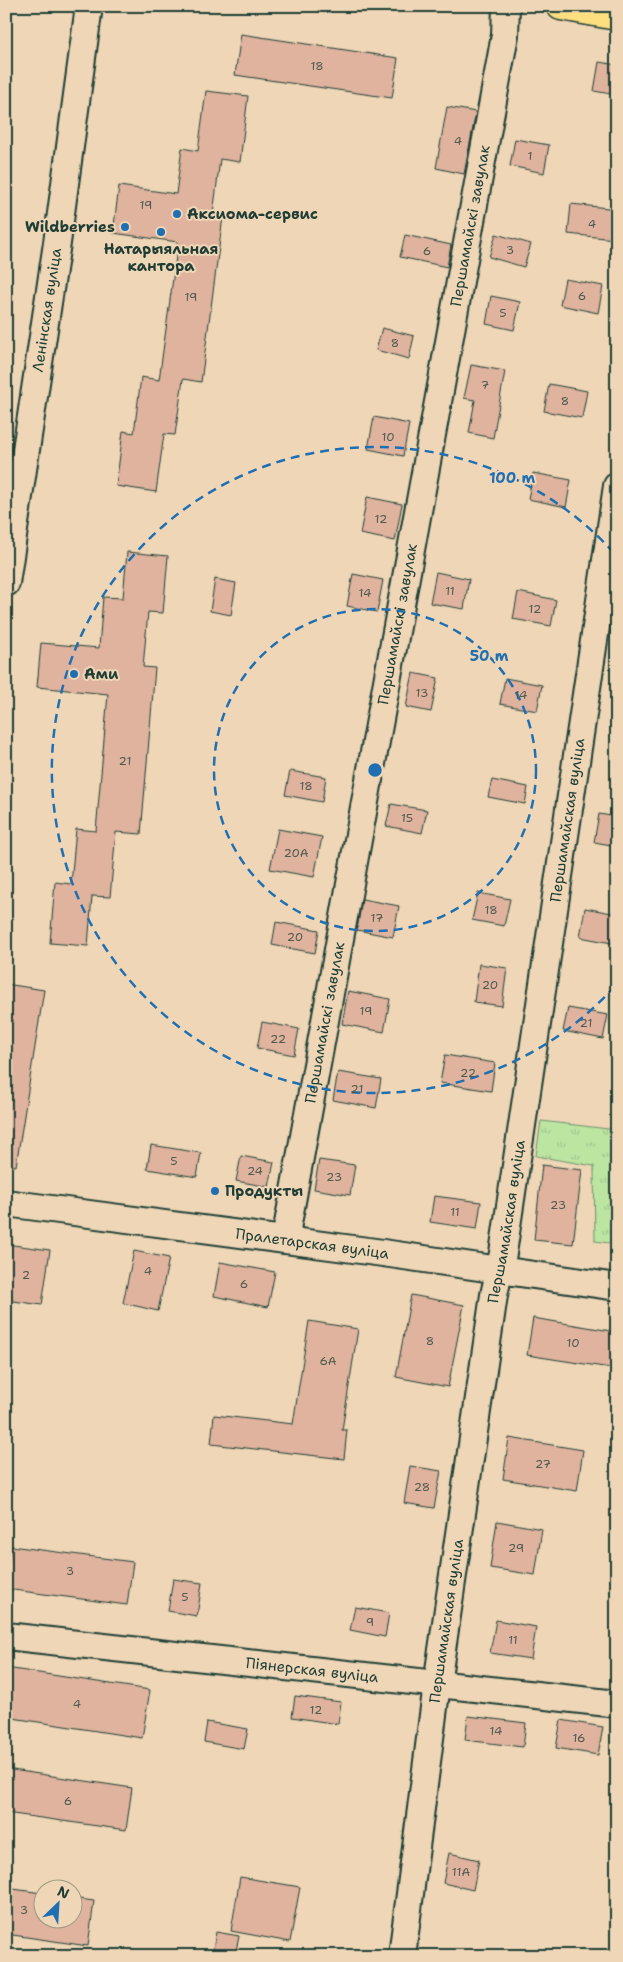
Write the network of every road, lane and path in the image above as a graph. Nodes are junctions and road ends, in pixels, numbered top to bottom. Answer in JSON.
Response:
{"nodes":[{"id":1,"x":89,"y":6,"type":"edge"},
{"id":2,"x":506,"y":6,"type":"edge"},
{"id":3,"x":561,"y":6,"type":"edge"},
{"id":4,"x":617,"y":16,"type":"edge"},
{"id":5,"x":617,"y":486,"type":"edge"},
{"id":6,"x":6,"y":583,"type":"edge"},
{"id":7,"x":6,"y":1203,"type":"edge"},
{"id":8,"x":284,"y":1240,"type":"junction"},
{"id":9,"x":498,"y":1270,"type":"junction"},
{"id":10,"x":617,"y":1287,"type":"edge"},
{"id":11,"x":6,"y":1636,"type":"edge"},
{"id":12,"x":437,"y":1684,"type":"junction"},
{"id":13,"x":617,"y":1704,"type":"edge"},
{"id":14,"x":402,"y":1956,"type":"edge"}],
"edges":[{"from":1,"to":6,"type":"street","name":"Ленінская вуліца"},
{"from":2,"to":8,"type":"street","name":"Першамайскі завулак"},
{"from":3,"to":4,"type":"main road"},
{"from":5,"to":9,"type":"street","name":"Першамайская вуліца"},
{"from":7,"to":8,"type":"street","name":"Пралетарская вуліца"},
{"from":8,"to":9,"type":"street","name":"Пралетарская вуліца"},
{"from":9,"to":10,"type":"street","name":"Пралетарская вуліца"},
{"from":9,"to":12,"type":"street","name":"Першамайская вуліца"},
{"from":11,"to":12,"type":"street","name":"Піянерская вуліца"},
{"from":12,"to":13,"type":"street","name":"Піянерская вуліца"},
{"from":12,"to":14,"type":"street","name":"Першамайская вуліца"}]}
